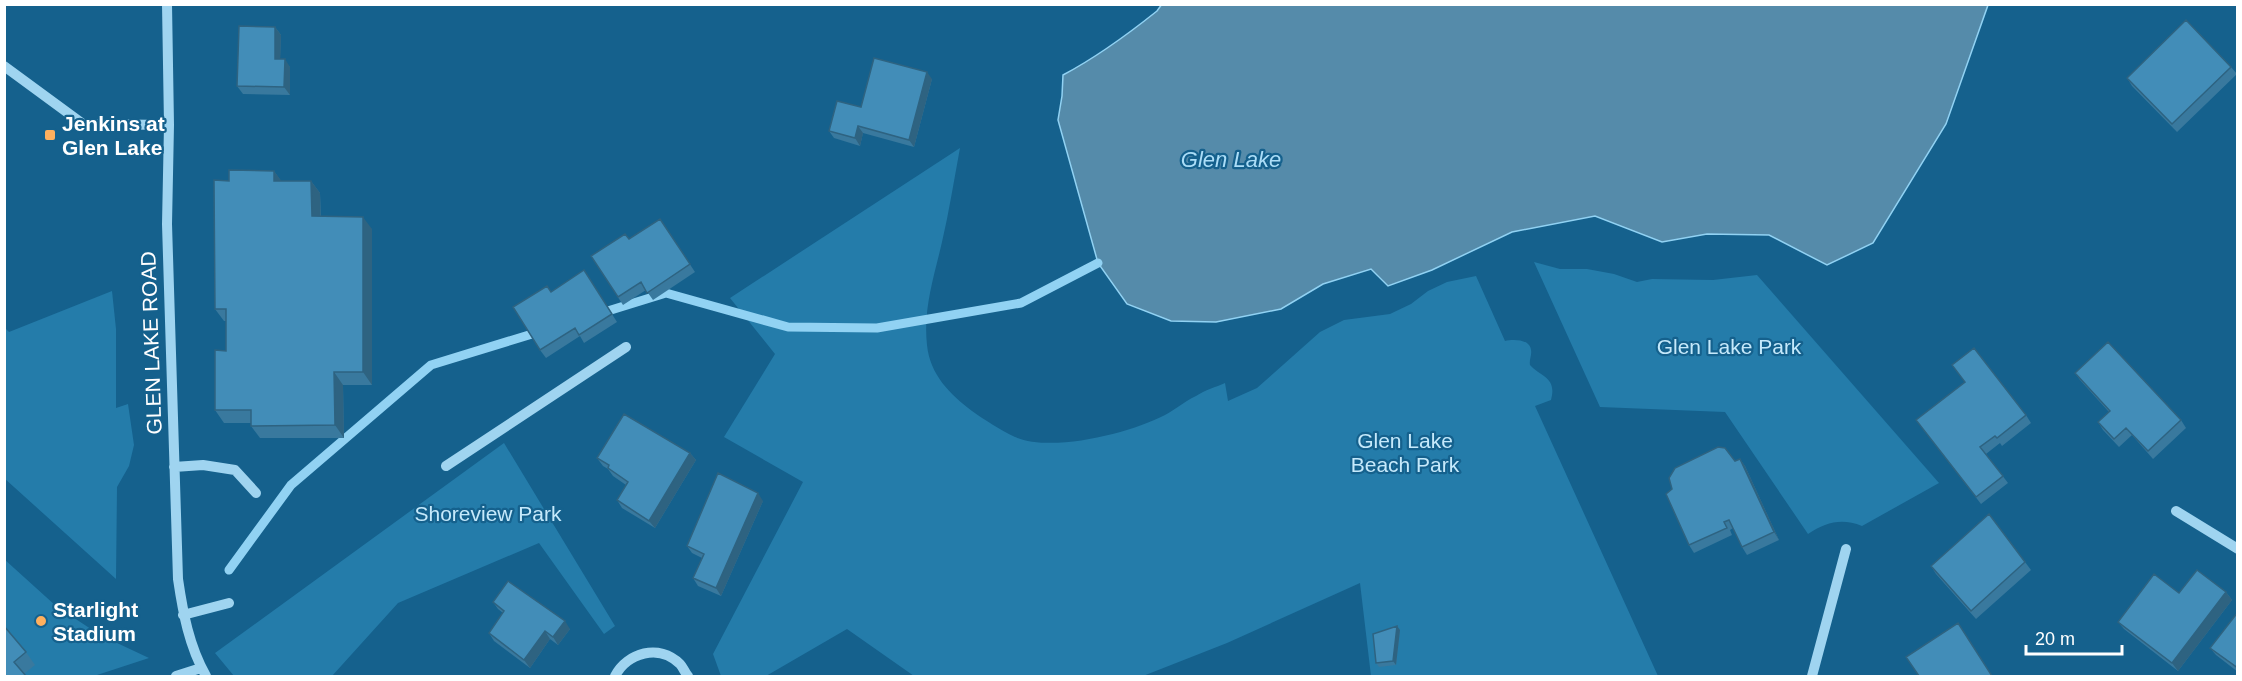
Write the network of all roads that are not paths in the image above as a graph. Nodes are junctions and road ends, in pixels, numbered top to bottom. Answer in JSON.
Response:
{"nodes":[{"id":1,"x":167,"y":4,"type":"edge"},
{"id":2,"x":4,"y":66,"type":"edge"},
{"id":3,"x":169,"y":125,"type":"junction"},
{"id":4,"x":626,"y":347,"type":"dead end"},
{"id":5,"x":446,"y":466,"type":"dead end"},
{"id":6,"x":174,"y":467,"type":"junction"},
{"id":7,"x":256,"y":493,"type":"dead end"},
{"id":8,"x":2176,"y":511,"type":"dead end"},
{"id":9,"x":1846,"y":549,"type":"dead end"},
{"id":10,"x":2238,"y":549,"type":"edge"},
{"id":11,"x":229,"y":603,"type":"dead end"},
{"id":12,"x":183,"y":615,"type":"junction"},
{"id":13,"x":203,"y":672,"type":"edge"},
{"id":14,"x":176,"y":676,"type":"edge"},
{"id":15,"x":615,"y":676,"type":"edge"},
{"id":16,"x":688,"y":676,"type":"edge"},
{"id":17,"x":1812,"y":676,"type":"edge"}],
"edges":[{"from":1,"to":3,"type":"street","name":"GLEN LAKE ROAD"},
{"from":2,"to":3,"type":"street"},
{"from":3,"to":6,"type":"street","name":"GLEN LAKE ROAD"},
{"from":4,"to":5,"type":"street"},
{"from":6,"to":7,"type":"street"},
{"from":6,"to":12,"type":"street","name":"GLEN LAKE ROAD"},
{"from":8,"to":10,"type":"street"},
{"from":9,"to":17,"type":"street"},
{"from":11,"to":12,"type":"street"},
{"from":12,"to":13,"type":"street","name":"GLEN LAKE ROAD"},
{"from":13,"to":14,"type":"street"},
{"from":15,"to":16,"type":"street"}]}
